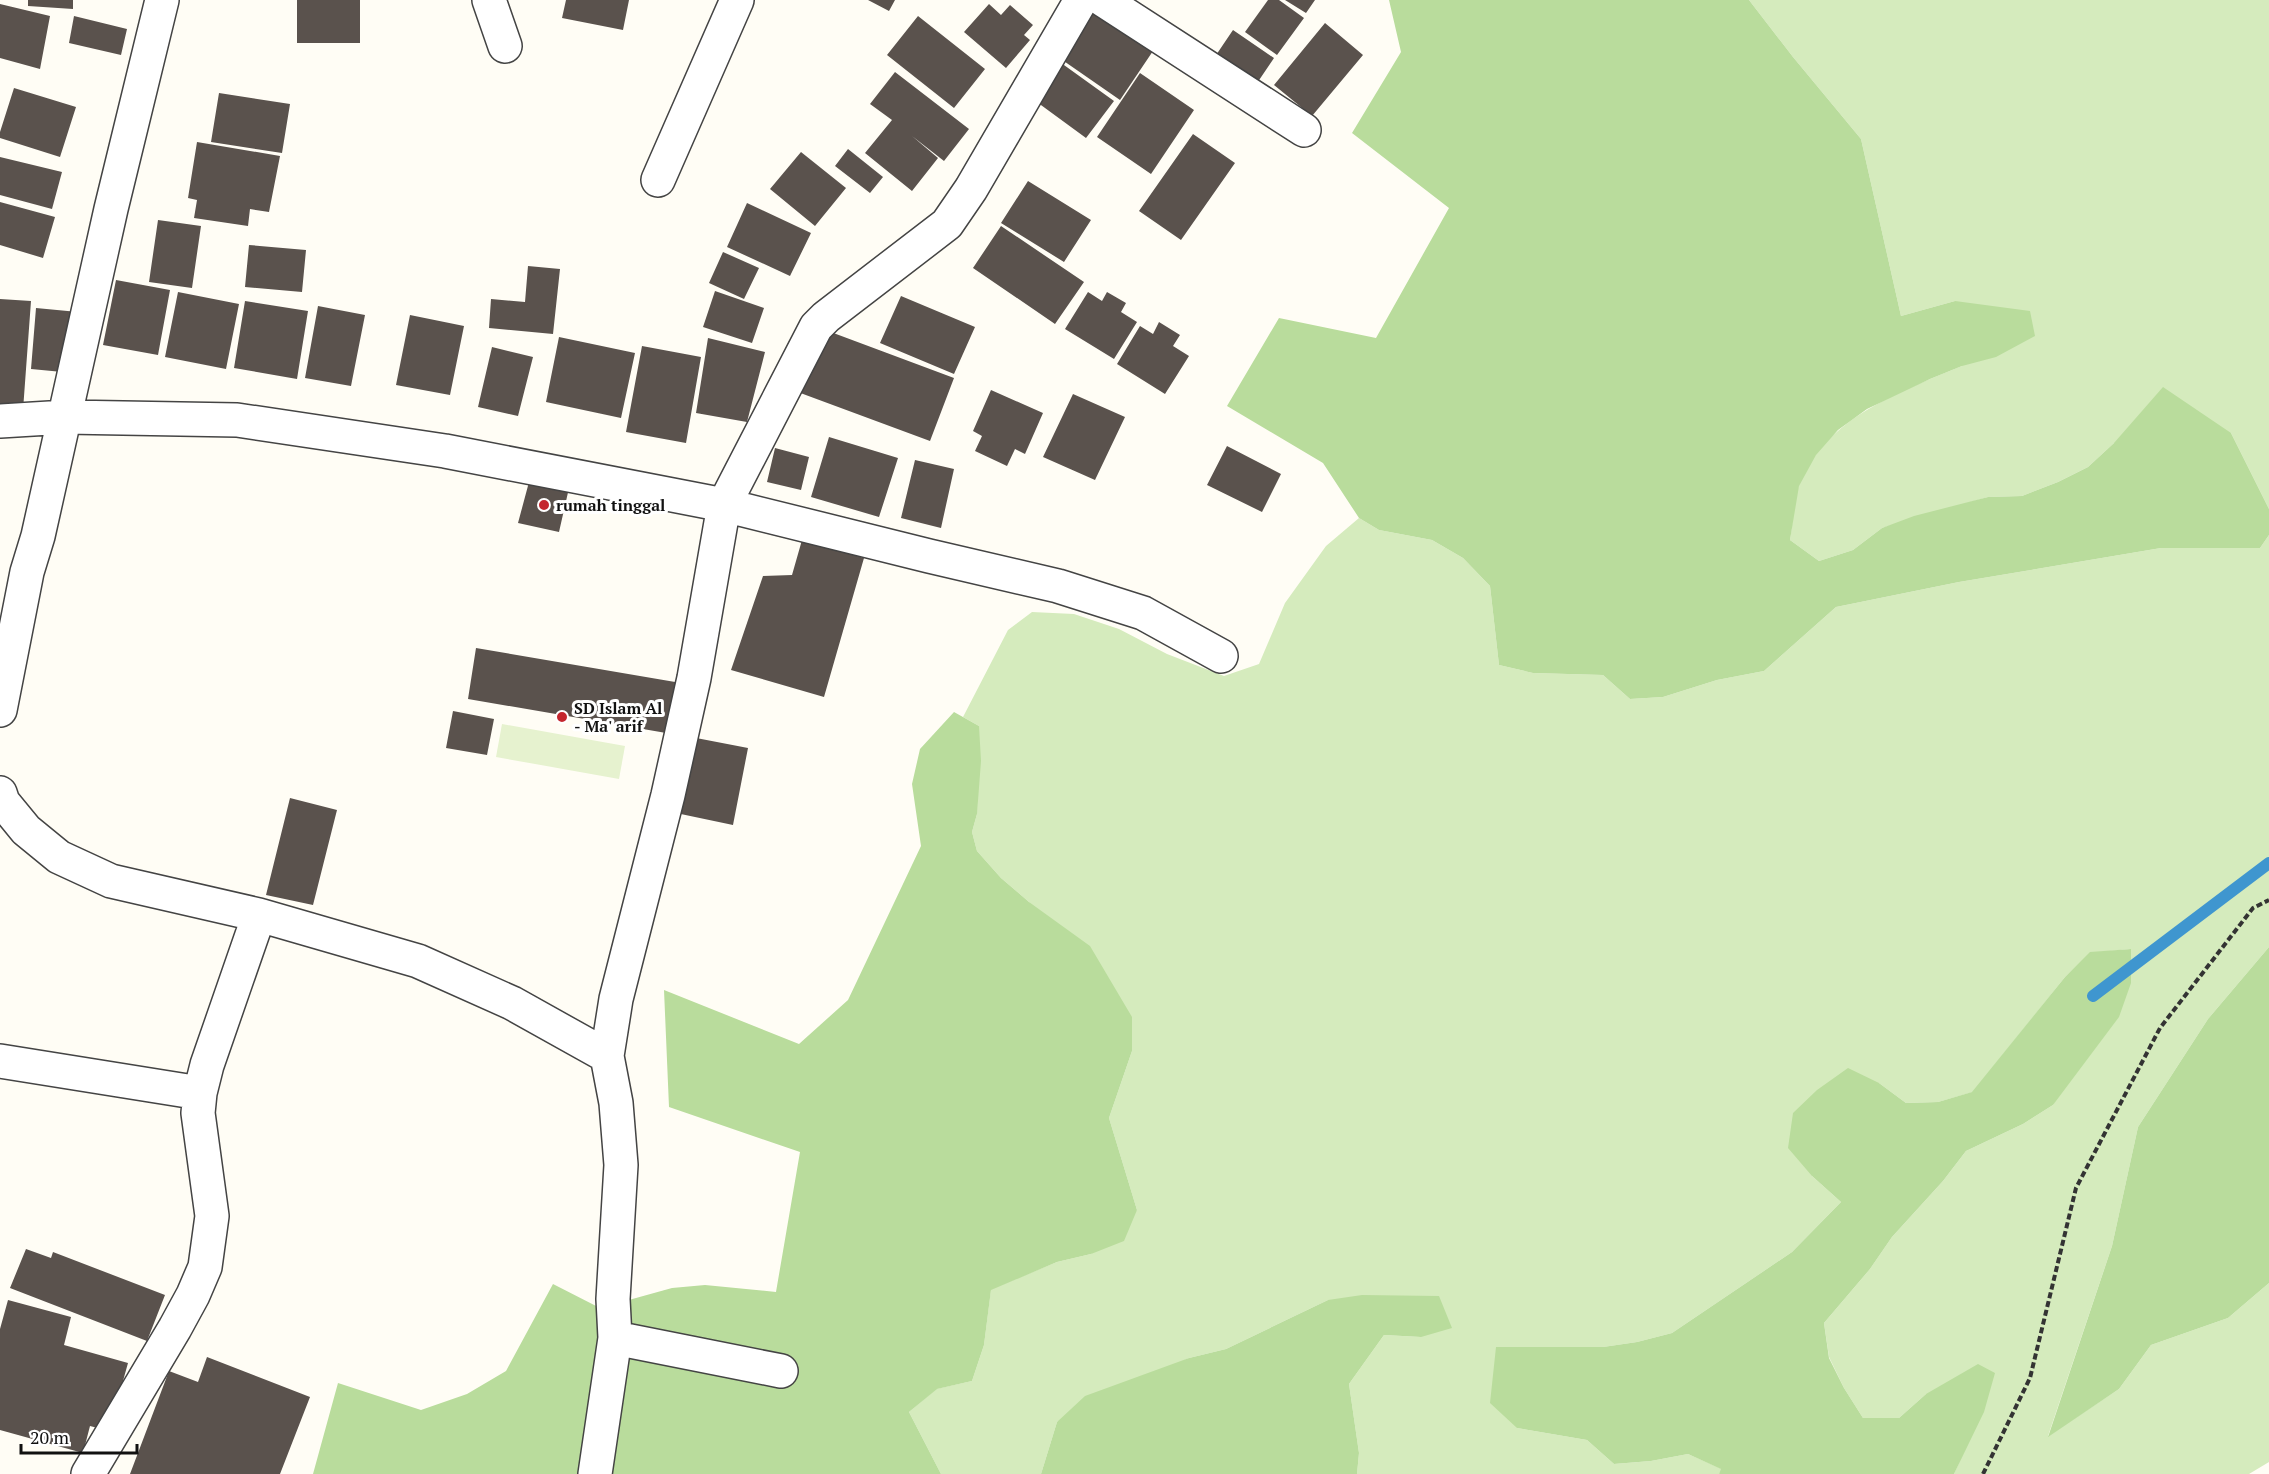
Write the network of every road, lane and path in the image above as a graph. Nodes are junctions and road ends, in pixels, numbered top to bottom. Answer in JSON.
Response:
{"nodes":[{"id":1,"x":162,"y":0,"type":"edge"},
{"id":2,"x":489,"y":0,"type":"edge"},
{"id":3,"x":737,"y":0,"type":"edge"},
{"id":4,"x":1081,"y":0,"type":"edge"},
{"id":5,"x":1103,"y":0,"type":"edge"},
{"id":6,"x":504,"y":46,"type":"dead end"},
{"id":7,"x":1304,"y":130,"type":"dead end"},
{"id":8,"x":658,"y":180,"type":"dead end"},
{"id":9,"x":66,"y":417,"type":"junction"},
{"id":10,"x":0,"y":421,"type":"edge"},
{"id":11,"x":724,"y":506,"type":"junction"},
{"id":12,"x":1221,"y":656,"type":"dead end"},
{"id":13,"x":0,"y":710,"type":"edge"},
{"id":14,"x":0,"y":793,"type":"edge"},
{"id":15,"x":13,"y":829,"type":"edge"},
{"id":16,"x":2269,"y":900,"type":"edge"},
{"id":17,"x":259,"y":915,"type":"junction"},
{"id":18,"x":608,"y":1056,"type":"junction"},
{"id":19,"x":0,"y":1061,"type":"edge"},
{"id":20,"x":200,"y":1093,"type":"junction"},
{"id":21,"x":615,"y":1338,"type":"junction"},
{"id":22,"x":782,"y":1371,"type":"dead end"},
{"id":23,"x":88,"y":1474,"type":"edge"},
{"id":24,"x":595,"y":1474,"type":"edge"},
{"id":25,"x":1983,"y":1474,"type":"edge"}],
"edges":[{"from":1,"to":9,"type":"street"},
{"from":2,"to":6,"type":"street"},
{"from":3,"to":8,"type":"street"},
{"from":4,"to":11,"type":"street"},
{"from":5,"to":7,"type":"street"},
{"from":9,"to":10,"type":"street"},
{"from":9,"to":11,"type":"street"},
{"from":9,"to":13,"type":"street"},
{"from":11,"to":12,"type":"street"},
{"from":11,"to":18,"type":"street"},
{"from":14,"to":15,"type":"street"},
{"from":15,"to":17,"type":"street"},
{"from":16,"to":25,"type":"path"},
{"from":17,"to":18,"type":"street"},
{"from":17,"to":20,"type":"street"},
{"from":18,"to":21,"type":"street"},
{"from":19,"to":20,"type":"street"},
{"from":20,"to":23,"type":"street"},
{"from":21,"to":22,"type":"street"},
{"from":21,"to":24,"type":"street"}]}
